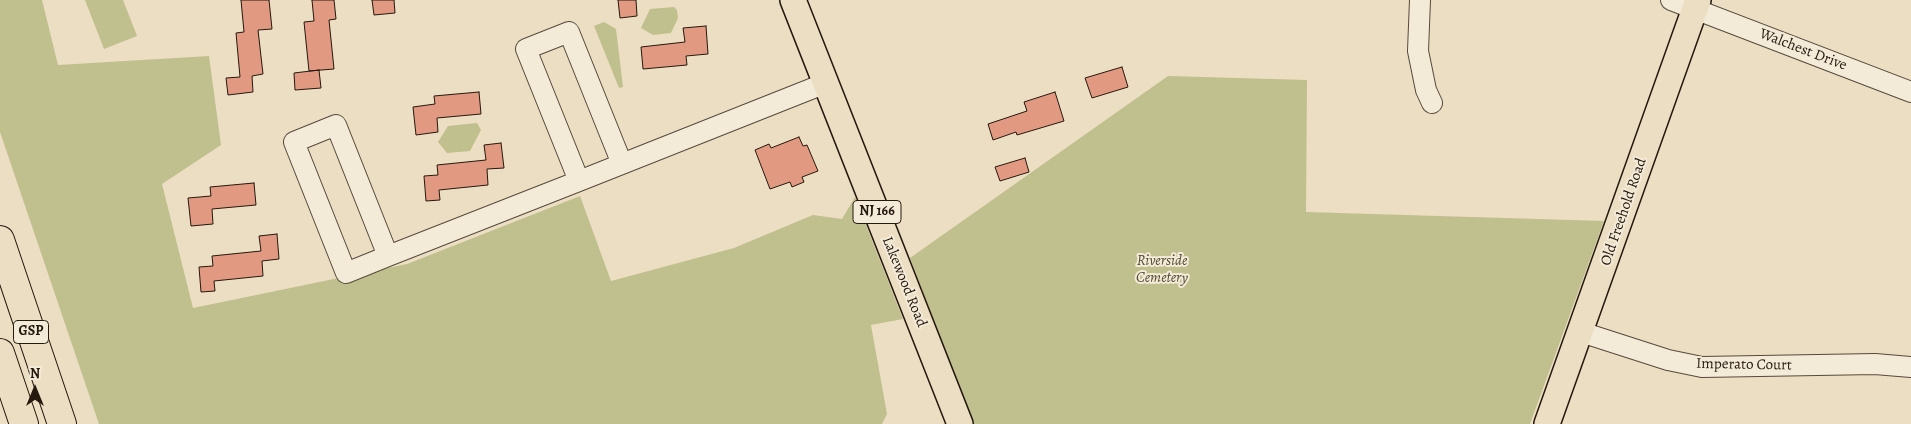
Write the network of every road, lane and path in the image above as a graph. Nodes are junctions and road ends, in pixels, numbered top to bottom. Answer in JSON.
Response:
{"nodes":[{"id":1,"x":792,"y":0,"type":"edge"},
{"id":2,"x":1420,"y":0,"type":"edge"},
{"id":3,"x":1671,"y":0,"type":"edge"},
{"id":4,"x":1696,"y":4,"type":"edge"},
{"id":5,"x":826,"y":84,"type":"junction"},
{"id":6,"x":1911,"y":92,"type":"edge"},
{"id":7,"x":1432,"y":103,"type":"dead end"},
{"id":8,"x":622,"y":164,"type":"junction"},
{"id":9,"x":579,"y":181,"type":"junction"},
{"id":10,"x":0,"y":240,"type":"edge"},
{"id":11,"x":388,"y":256,"type":"junction"},
{"id":12,"x":1582,"y":332,"type":"junction"},
{"id":13,"x":0,"y":353,"type":"edge"},
{"id":14,"x":1911,"y":367,"type":"edge"},
{"id":15,"x":24,"y":424,"type":"edge"},
{"id":16,"x":62,"y":424,"type":"edge"},
{"id":17,"x":960,"y":424,"type":"edge"},
{"id":18,"x":1547,"y":424,"type":"edge"}],
"edges":[{"from":1,"to":5,"type":"main road","name":"Lakewood Road","number":"NJ 166"},
{"from":2,"to":7,"type":"street"},
{"from":3,"to":4,"type":"street","name":"Walchest Drive"},
{"from":4,"to":6,"type":"street","name":"Walchest Drive"},
{"from":4,"to":12,"type":"main road","name":"Old Freehold Road"},
{"from":5,"to":8,"type":"street"},
{"from":5,"to":17,"type":"main road","name":"Lakewood Road","number":"NJ 166"},
{"from":8,"to":9,"type":"street"},
{"from":8,"to":9,"type":"street"},
{"from":9,"to":11,"type":"street"},
{"from":10,"to":16,"type":"highway","number":"GSP"},
{"from":11,"to":11,"type":"street"},
{"from":12,"to":14,"type":"street","name":"Imperato Court"},
{"from":12,"to":18,"type":"main road","name":"Old Freehold Road"},
{"from":13,"to":15,"type":"highway","number":"GSP"}]}
